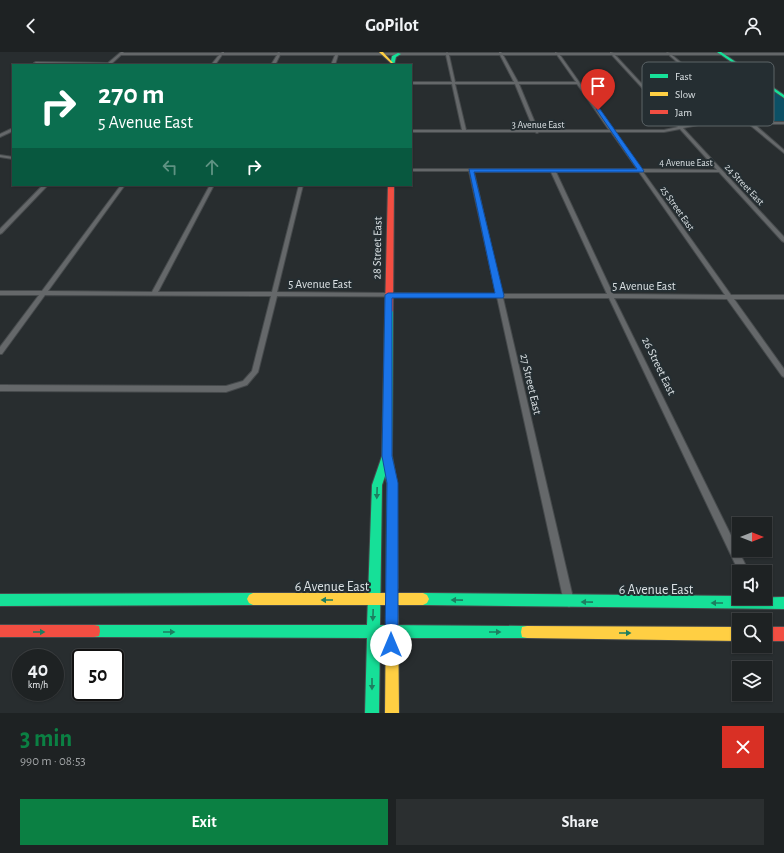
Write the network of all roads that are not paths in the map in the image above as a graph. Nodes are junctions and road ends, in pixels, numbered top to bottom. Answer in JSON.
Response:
{"nodes":[{"id":1,"x":122,"y":53,"type":"edge"},
{"id":2,"x":222,"y":53,"type":"edge"},
{"id":3,"x":274,"y":53,"type":"edge"},
{"id":4,"x":279,"y":53,"type":"junction"},
{"id":5,"x":324,"y":53,"type":"edge"},
{"id":6,"x":382,"y":53,"type":"edge"},
{"id":7,"x":434,"y":53,"type":"edge"},
{"id":8,"x":447,"y":53,"type":"junction"},
{"id":9,"x":501,"y":53,"type":"edge"},
{"id":10,"x":557,"y":53,"type":"edge"},
{"id":11,"x":612,"y":53,"type":"edge"},
{"id":12,"x":667,"y":53,"type":"edge"},
{"id":13,"x":720,"y":53,"type":"edge"},
{"id":14,"x":777,"y":53,"type":"edge"},
{"id":15,"x":337,"y":54,"type":"junction"},
{"id":16,"x":399,"y":54,"type":"junction"},
{"id":17,"x":784,"y":54,"type":"edge"},
{"id":18,"x":784,"y":57,"type":"edge"},
{"id":19,"x":678,"y":62,"type":"edge"},
{"id":20,"x":733,"y":62,"type":"edge"},
{"id":21,"x":36,"y":63,"type":"dead end"},
{"id":22,"x":109,"y":64,"type":"edge"},
{"id":23,"x":214,"y":64,"type":"edge"},
{"id":24,"x":274,"y":64,"type":"edge"},
{"id":25,"x":333,"y":64,"type":"edge"},
{"id":26,"x":392,"y":64,"type":"edge"},
{"id":27,"x":453,"y":83,"type":"junction"},
{"id":28,"x":579,"y":83,"type":"junction"},
{"id":29,"x":412,"y":84,"type":"edge"},
{"id":30,"x":517,"y":84,"type":"junction"},
{"id":31,"x":642,"y":86,"type":"edge"},
{"id":32,"x":774,"y":90,"type":"edge"},
{"id":33,"x":784,"y":97,"type":"edge"},
{"id":34,"x":774,"y":123,"type":"edge"},
{"id":35,"x":784,"y":123,"type":"edge"},
{"id":36,"x":686,"y":126,"type":"edge"},
{"id":37,"x":755,"y":126,"type":"edge"},
{"id":38,"x":680,"y":127,"type":"junction"},
{"id":39,"x":12,"y":130,"type":"edge"},
{"id":40,"x":412,"y":131,"type":"edge"},
{"id":41,"x":464,"y":132,"type":"junction"},
{"id":42,"x":537,"y":132,"type":"junction"},
{"id":43,"x":614,"y":132,"type":"junction"},
{"id":44,"x":0,"y":136,"type":"edge"},
{"id":45,"x":784,"y":152,"type":"edge"},
{"id":46,"x":0,"y":156,"type":"edge"},
{"id":47,"x":12,"y":158,"type":"edge"},
{"id":48,"x":412,"y":170,"type":"edge"},
{"id":49,"x":471,"y":170,"type":"junction"},
{"id":50,"x":553,"y":171,"type":"junction"},
{"id":51,"x":641,"y":171,"type":"junction"},
{"id":52,"x":721,"y":171,"type":"junction"},
{"id":53,"x":45,"y":186,"type":"edge"},
{"id":54,"x":122,"y":186,"type":"edge"},
{"id":55,"x":211,"y":186,"type":"edge"},
{"id":56,"x":301,"y":186,"type":"edge"},
{"id":57,"x":390,"y":186,"type":"edge"},
{"id":58,"x":0,"y":232,"type":"edge"},
{"id":59,"x":784,"y":240,"type":"edge"},
{"id":60,"x":0,"y":293,"type":"edge"},
{"id":61,"x":44,"y":294,"type":"junction"},
{"id":62,"x":154,"y":294,"type":"junction"},
{"id":63,"x":275,"y":294,"type":"junction"},
{"id":64,"x":388,"y":295,"type":"junction"},
{"id":65,"x":500,"y":296,"type":"junction"},
{"id":66,"x":611,"y":296,"type":"junction"},
{"id":67,"x":728,"y":296,"type":"junction"},
{"id":68,"x":784,"y":297,"type":"edge"},
{"id":69,"x":0,"y":352,"type":"edge"},
{"id":70,"x":784,"y":374,"type":"edge"},
{"id":71,"x":0,"y":388,"type":"edge"},
{"id":72,"x":387,"y":456,"type":"junction"},
{"id":73,"x":741,"y":565,"type":"edge"},
{"id":74,"x":391,"y":599,"type":"junction"},
{"id":75,"x":0,"y":600,"type":"edge"},
{"id":76,"x":374,"y":600,"type":"junction"},
{"id":77,"x":732,"y":601,"type":"edge"},
{"id":78,"x":569,"y":602,"type":"junction"},
{"id":79,"x":772,"y":603,"type":"edge"},
{"id":80,"x":784,"y":604,"type":"edge"},
{"id":81,"x":0,"y":631,"type":"edge"},
{"id":82,"x":373,"y":631,"type":"junction"},
{"id":83,"x":391,"y":631,"type":"junction"},
{"id":84,"x":732,"y":634,"type":"edge"},
{"id":85,"x":772,"y":634,"type":"edge"},
{"id":86,"x":784,"y":634,"type":"edge"},
{"id":87,"x":372,"y":713,"type":"edge"},
{"id":88,"x":392,"y":713,"type":"edge"}],
"edges":[{"from":1,"to":2,"type":"street"},
{"from":1,"to":22,"type":"street"},
{"from":2,"to":3,"type":"street"},
{"from":2,"to":23,"type":"street"},
{"from":3,"to":4,"type":"street"},
{"from":4,"to":5,"type":"street"},
{"from":4,"to":24,"type":"street"},
{"from":5,"to":15,"type":"street"},
{"from":6,"to":15,"type":"street"},
{"from":6,"to":16,"type":"street"},
{"from":6,"to":26,"type":"main road"},
{"from":7,"to":8,"type":"street"},
{"from":7,"to":16,"type":"street"},
{"from":8,"to":9,"type":"street"},
{"from":8,"to":27,"type":"street"},
{"from":9,"to":10,"type":"street"},
{"from":9,"to":30,"type":"street"},
{"from":10,"to":11,"type":"street"},
{"from":10,"to":28,"type":"street","name":"25 Street East"},
{"from":11,"to":12,"type":"street"},
{"from":11,"to":31,"type":"street","name":"24 Street East"},
{"from":12,"to":13,"type":"street"},
{"from":12,"to":19,"type":"street"},
{"from":13,"to":14,"type":"street"},
{"from":13,"to":20,"type":"main road"},
{"from":14,"to":17,"type":"street"},
{"from":14,"to":18,"type":"street"},
{"from":15,"to":25,"type":"street"},
{"from":16,"to":26,"type":"main road"},
{"from":21,"to":22,"type":"street"},
{"from":27,"to":29,"type":"street"},
{"from":27,"to":30,"type":"street"},
{"from":27,"to":41,"type":"street"},
{"from":28,"to":30,"type":"street"},
{"from":28,"to":43,"type":"street","name":"25 Street East"},
{"from":30,"to":42,"type":"street"},
{"from":32,"to":33,"type":"main road"},
{"from":34,"to":35,"type":"street","name":"3 Avenue East"},
{"from":36,"to":38,"type":"street","name":"3 Avenue East"},
{"from":37,"to":45,"type":"street"},
{"from":38,"to":43,"type":"street","name":"3 Avenue East"},
{"from":38,"to":52,"type":"street","name":"24 Street East"},
{"from":39,"to":44,"type":"street"},
{"from":40,"to":41,"type":"street","name":"3 Avenue East"},
{"from":41,"to":42,"type":"street","name":"3 Avenue East"},
{"from":42,"to":43,"type":"street","name":"3 Avenue East"},
{"from":43,"to":51,"type":"street","name":"25 Street East"},
{"from":46,"to":47,"type":"street"},
{"from":48,"to":49,"type":"street","name":"4 Avenue East"},
{"from":49,"to":50,"type":"street","name":"4 Avenue East"},
{"from":49,"to":65,"type":"street","name":"27 Street East"},
{"from":50,"to":51,"type":"street","name":"4 Avenue East"},
{"from":50,"to":66,"type":"street","name":"26 Street East"},
{"from":51,"to":52,"type":"street","name":"4 Avenue East"},
{"from":51,"to":67,"type":"street","name":"25 Street East"},
{"from":52,"to":59,"type":"street","name":"24 Street East"},
{"from":53,"to":58,"type":"street"},
{"from":54,"to":61,"type":"street"},
{"from":55,"to":62,"type":"street"},
{"from":56,"to":63,"type":"street"},
{"from":57,"to":64,"type":"main road","name":"28 Street East"},
{"from":60,"to":61,"type":"street","name":"5 Avenue East"},
{"from":61,"to":62,"type":"street","name":"5 Avenue East"},
{"from":61,"to":69,"type":"street"},
{"from":62,"to":63,"type":"street","name":"5 Avenue East"},
{"from":63,"to":64,"type":"street","name":"5 Avenue East"},
{"from":63,"to":71,"type":"street"},
{"from":64,"to":65,"type":"street","name":"5 Avenue East"},
{"from":64,"to":72,"type":"main road","name":"28 Street East"},
{"from":65,"to":66,"type":"street","name":"5 Avenue East"},
{"from":65,"to":78,"type":"street","name":"27 Street East"},
{"from":66,"to":67,"type":"street","name":"5 Avenue East"},
{"from":66,"to":73,"type":"street","name":"26 Street East"},
{"from":67,"to":68,"type":"street","name":"5 Avenue East"},
{"from":67,"to":70,"type":"street","name":"25 Street East"},
{"from":72,"to":74,"type":"main road","name":"28 Street East"},
{"from":72,"to":76,"type":"main road","name":"28 Street East","one_way":true},
{"from":74,"to":76,"type":"main road","name":"6 Avenue East"},
{"from":78,"to":74,"type":"main road","name":"6 Avenue East","one_way":true},
{"from":74,"to":83,"type":"main road","name":"28 Street East"},
{"from":76,"to":75,"type":"main road","name":"6 Avenue East","one_way":true},
{"from":76,"to":82,"type":"main road","name":"28 Street East","one_way":true},
{"from":77,"to":78,"type":"main road","name":"6 Avenue East","one_way":true},
{"from":79,"to":80,"type":"main road","name":"6 Avenue East"},
{"from":81,"to":82,"type":"main road","one_way":true},
{"from":82,"to":83,"type":"main road"},
{"from":82,"to":87,"type":"main road","name":"28 Street East","one_way":true},
{"from":83,"to":84,"type":"main road","one_way":true},
{"from":83,"to":88,"type":"main road","name":"28 Street East"},
{"from":85,"to":86,"type":"main road"}]}
